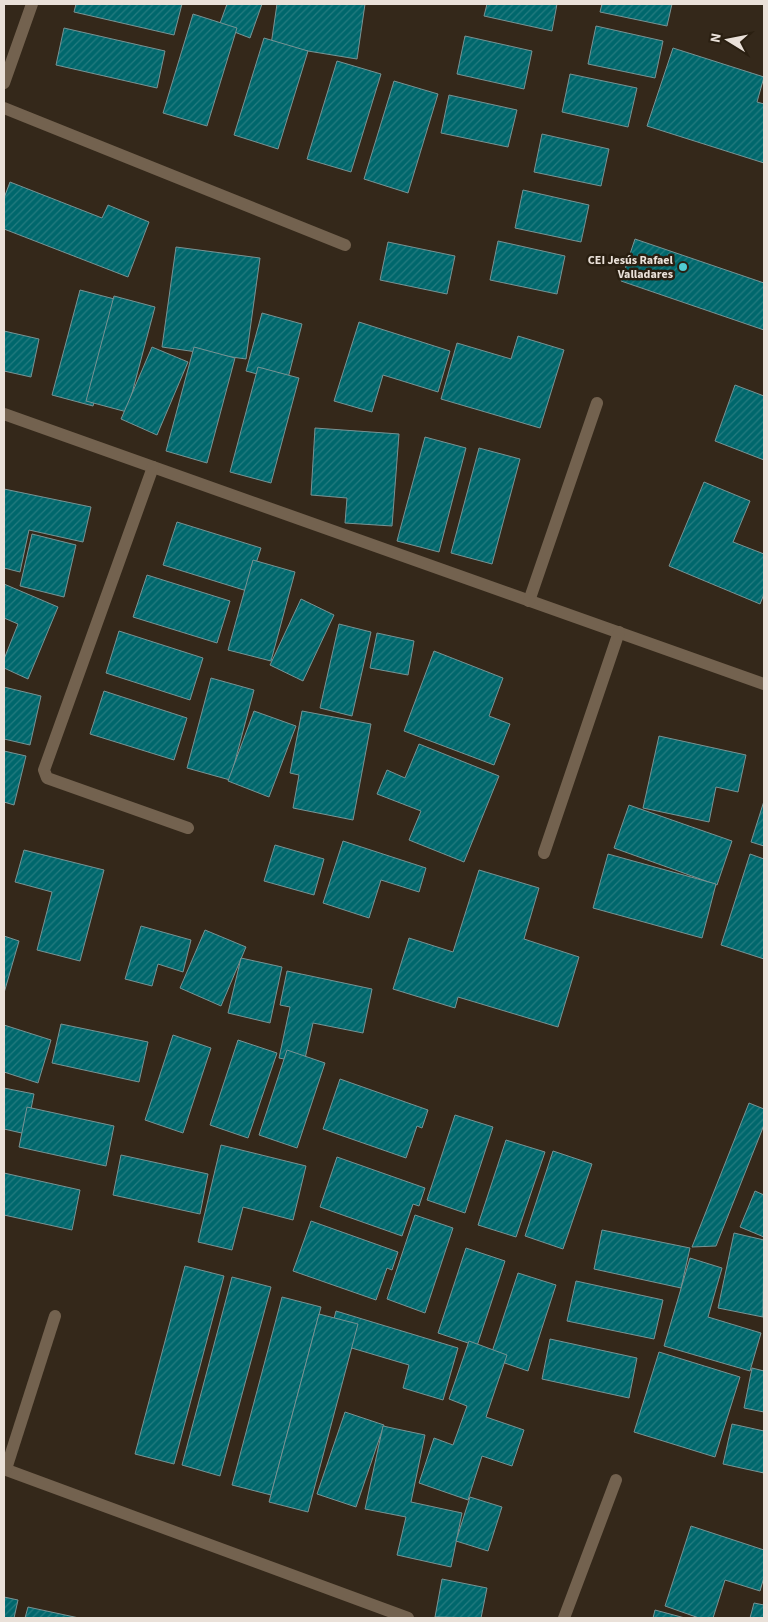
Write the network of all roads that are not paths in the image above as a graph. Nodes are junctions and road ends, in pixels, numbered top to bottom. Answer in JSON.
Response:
{"nodes":[{"id":1,"x":32,"y":4,"type":"edge"},
{"id":2,"x":4,"y":83,"type":"edge"},
{"id":3,"x":4,"y":108,"type":"edge"},
{"id":4,"x":345,"y":244,"type":"dead end"},
{"id":5,"x":597,"y":402,"type":"dead end"},
{"id":6,"x":4,"y":414,"type":"edge"},
{"id":7,"x":153,"y":467,"type":"junction"},
{"id":8,"x":529,"y":601,"type":"junction"},
{"id":9,"x":619,"y":632,"type":"junction"},
{"id":10,"x":764,"y":684,"type":"edge"},
{"id":11,"x":188,"y":828,"type":"dead end"},
{"id":12,"x":544,"y":853,"type":"dead end"},
{"id":13,"x":55,"y":1316,"type":"dead end"},
{"id":14,"x":5,"y":1469,"type":"edge"},
{"id":15,"x":616,"y":1480,"type":"dead end"},
{"id":16,"x":408,"y":1618,"type":"edge"},
{"id":17,"x":564,"y":1618,"type":"edge"}],
"edges":[{"from":1,"to":2,"type":"street"},
{"from":3,"to":4,"type":"street"},
{"from":5,"to":8,"type":"street"},
{"from":6,"to":7,"type":"street"},
{"from":7,"to":8,"type":"street"},
{"from":7,"to":11,"type":"street"},
{"from":8,"to":9,"type":"street"},
{"from":9,"to":10,"type":"street"},
{"from":9,"to":12,"type":"street"},
{"from":13,"to":14,"type":"street"},
{"from":14,"to":16,"type":"street"},
{"from":15,"to":17,"type":"street"}]}
